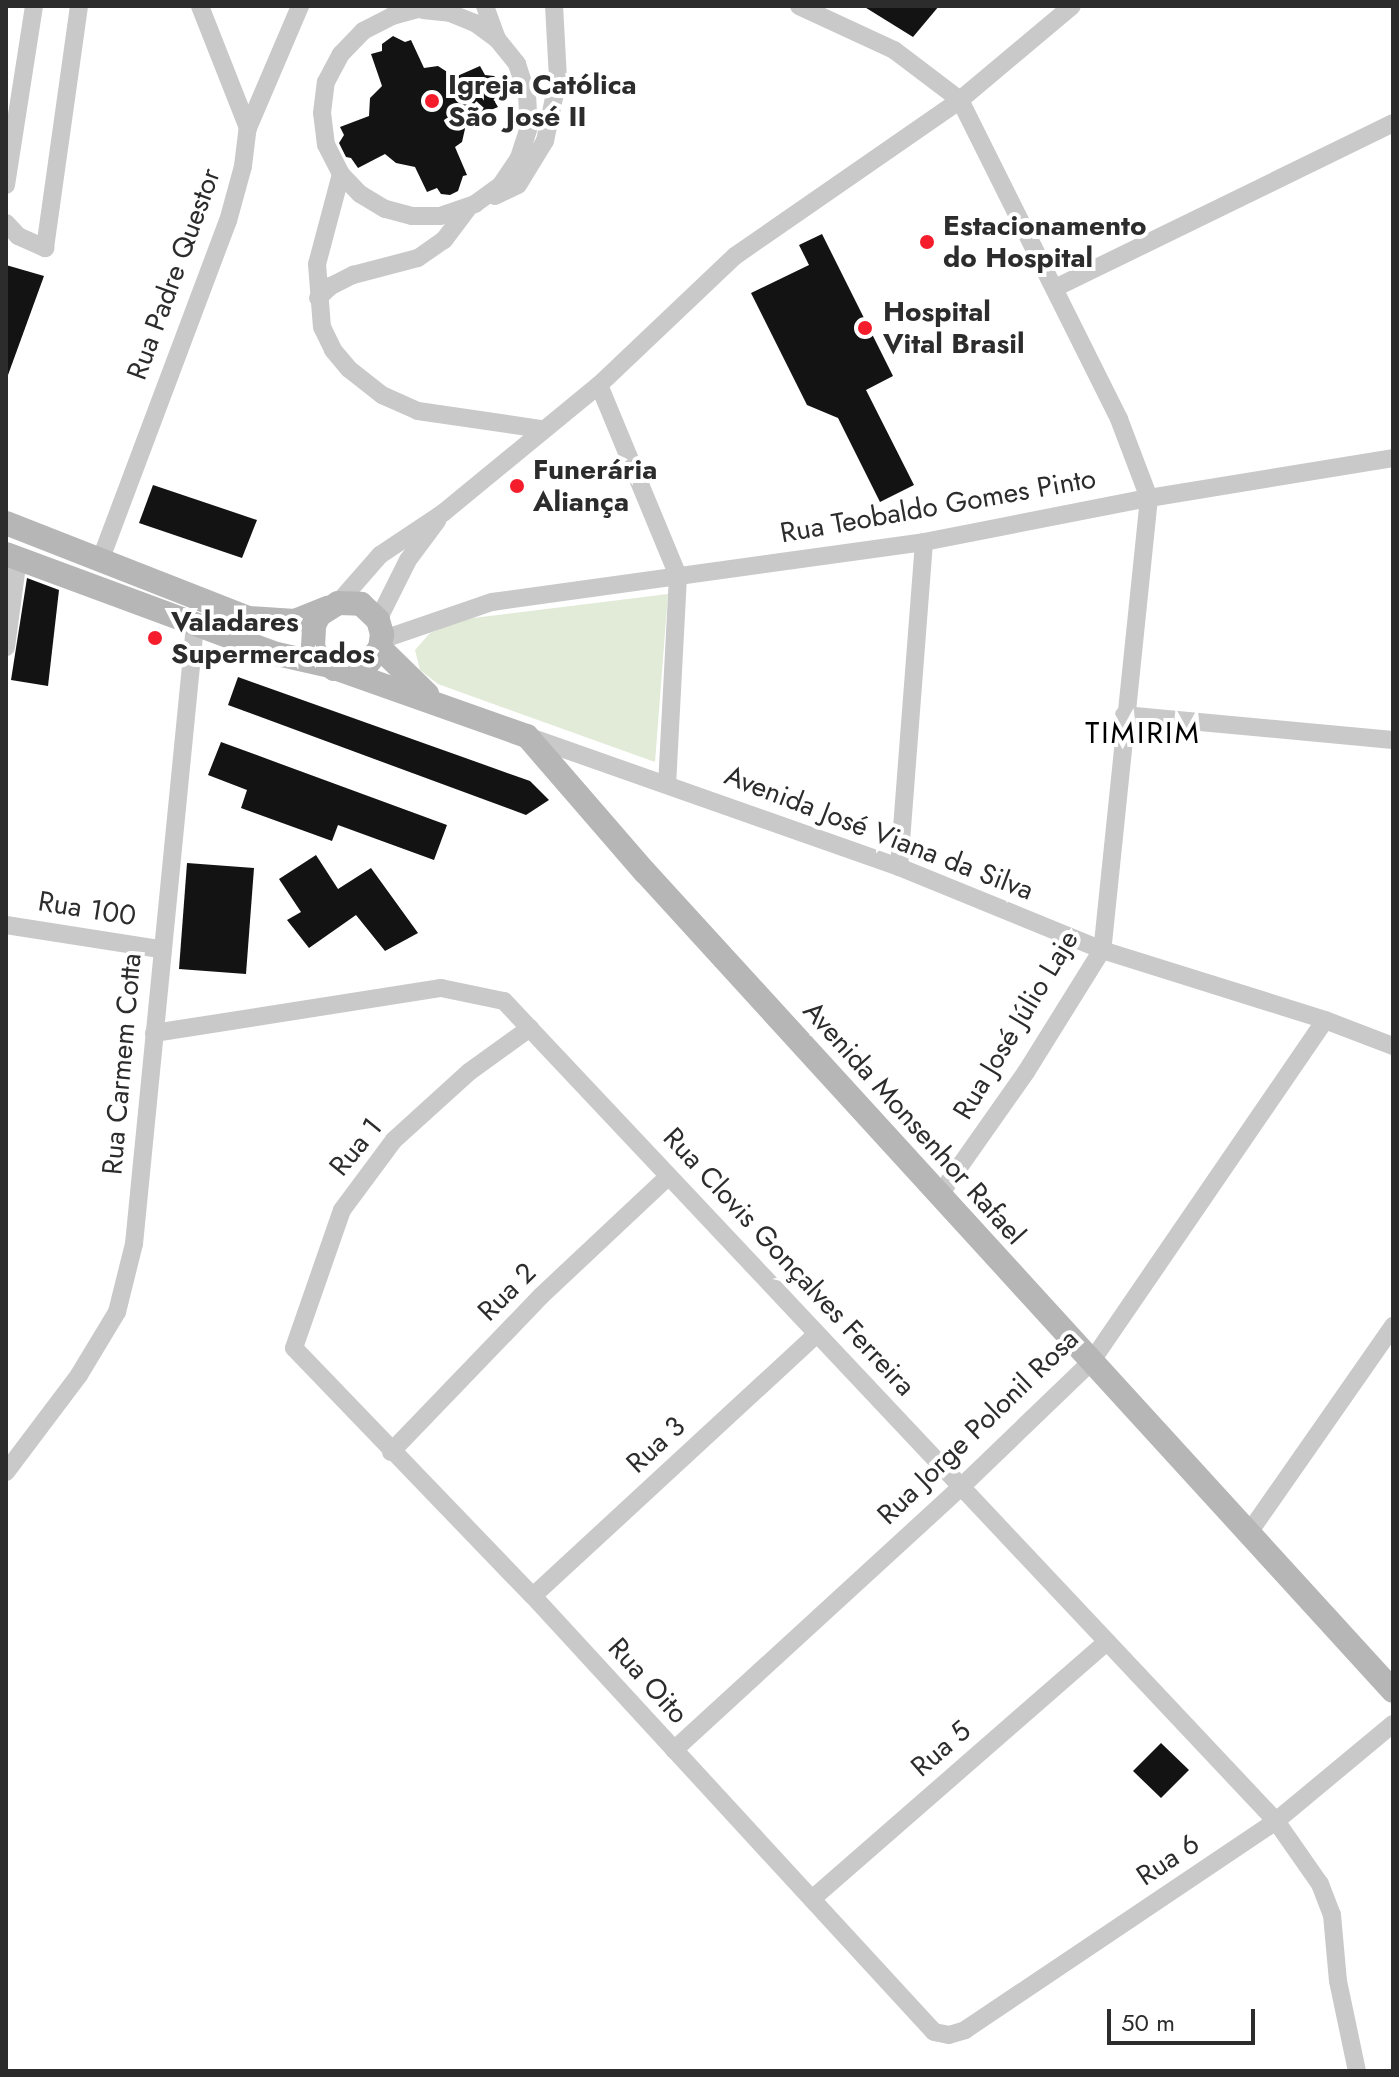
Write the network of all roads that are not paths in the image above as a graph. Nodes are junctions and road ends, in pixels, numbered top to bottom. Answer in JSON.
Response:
{"nodes":[{"id":1,"x":34,"y":6,"type":"edge"},
{"id":2,"x":79,"y":6,"type":"edge"},
{"id":3,"x":200,"y":6,"type":"edge"},
{"id":4,"x":300,"y":6,"type":"edge"},
{"id":5,"x":485,"y":6,"type":"edge"},
{"id":6,"x":554,"y":6,"type":"edge"},
{"id":7,"x":1072,"y":6,"type":"edge"},
{"id":8,"x":808,"y":7,"type":"edge"},
{"id":9,"x":427,"y":8,"type":"edge"},
{"id":10,"x":497,"y":39,"type":"junction"},
{"id":11,"x":960,"y":100,"type":"junction"},
{"id":12,"x":1393,"y":123,"type":"edge"},
{"id":13,"x":248,"y":128,"type":"junction"},
{"id":14,"x":341,"y":174,"type":"junction"},
{"id":15,"x":6,"y":185,"type":"edge"},
{"id":16,"x":472,"y":206,"type":"junction"},
{"id":17,"x":6,"y":223,"type":"edge"},
{"id":18,"x":1055,"y":288,"type":"junction"},
{"id":19,"x":318,"y":298,"type":"junction"},
{"id":20,"x":599,"y":385,"type":"junction"},
{"id":21,"x":542,"y":429,"type":"junction"},
{"id":22,"x":1393,"y":458,"type":"edge"},
{"id":23,"x":1149,"y":498,"type":"junction"},
{"id":24,"x":443,"y":513,"type":"junction"},
{"id":25,"x":6,"y":523,"type":"edge"},
{"id":26,"x":924,"y":542,"type":"junction"},
{"id":27,"x":12,"y":556,"type":"edge"},
{"id":28,"x":100,"y":561,"type":"junction"},
{"id":29,"x":678,"y":576,"type":"junction"},
{"id":30,"x":333,"y":605,"type":"junction"},
{"id":31,"x":195,"y":625,"type":"junction"},
{"id":32,"x":380,"y":636,"type":"junction"},
{"id":33,"x":6,"y":647,"type":"edge"},
{"id":34,"x":334,"y":668,"type":"junction"},
{"id":35,"x":438,"y":703,"type":"junction"},
{"id":36,"x":1124,"y":715,"type":"junction"},
{"id":37,"x":527,"y":736,"type":"junction"},
{"id":38,"x":1393,"y":740,"type":"edge"},
{"id":39,"x":667,"y":783,"type":"junction"},
{"id":40,"x":899,"y":867,"type":"junction"},
{"id":41,"x":6,"y":925,"type":"edge"},
{"id":42,"x":160,"y":949,"type":"junction"},
{"id":43,"x":1102,"y":950,"type":"junction"},
{"id":44,"x":1325,"y":1020,"type":"junction"},
{"id":45,"x":530,"y":1028,"type":"junction"},
{"id":46,"x":154,"y":1033,"type":"junction"},
{"id":47,"x":1393,"y":1046,"type":"edge"},
{"id":48,"x":669,"y":1176,"type":"junction"},
{"id":49,"x":939,"y":1196,"type":"junction"},
{"id":50,"x":1393,"y":1326,"type":"edge"},
{"id":51,"x":817,"y":1334,"type":"junction"},
{"id":52,"x":294,"y":1348,"type":"joint"},
{"id":53,"x":1091,"y":1362,"type":"junction"},
{"id":54,"x":391,"y":1452,"type":"junction"},
{"id":55,"x":6,"y":1472,"type":"edge"},
{"id":56,"x":961,"y":1487,"type":"junction"},
{"id":57,"x":1248,"y":1534,"type":"junction"},
{"id":58,"x":533,"y":1596,"type":"junction"},
{"id":59,"x":1107,"y":1642,"type":"junction"},
{"id":60,"x":1393,"y":1691,"type":"edge"},
{"id":61,"x":1393,"y":1724,"type":"edge"},
{"id":62,"x":674,"y":1750,"type":"junction"},
{"id":63,"x":1276,"y":1821,"type":"junction"},
{"id":64,"x":812,"y":1899,"type":"junction"},
{"id":65,"x":965,"y":2030,"type":"joint"},
{"id":66,"x":1357,"y":2071,"type":"edge"}],
"edges":[{"from":1,"to":15,"type":"street"},
{"from":2,"to":17,"type":"street"},
{"from":3,"to":13,"type":"street","name":"Rua Padre Questor"},
{"from":4,"to":13,"type":"street"},
{"from":5,"to":10,"type":"street"},
{"from":6,"to":16,"type":"street"},
{"from":7,"to":11,"type":"street"},
{"from":8,"to":11,"type":"street"},
{"from":9,"to":10,"type":"street"},
{"from":9,"to":14,"type":"street"},
{"from":10,"to":16,"type":"street"},
{"from":11,"to":18,"type":"street","name":"Rua José Júlio Laje"},
{"from":11,"to":20,"type":"street"},
{"from":12,"to":18,"type":"street"},
{"from":13,"to":28,"type":"street","name":"Rua Padre Questor"},
{"from":14,"to":16,"type":"street"},
{"from":14,"to":19,"type":"street"},
{"from":16,"to":19,"type":"street"},
{"from":18,"to":23,"type":"street","name":"Rua José Júlio Laje"},
{"from":19,"to":21,"type":"street"},
{"from":20,"to":21,"type":"street"},
{"from":20,"to":29,"type":"street"},
{"from":21,"to":24,"type":"street"},
{"from":22,"to":23,"type":"street","name":"Rua Teobaldo Gomes Pinto"},
{"from":23,"to":26,"type":"street","name":"Rua Teobaldo Gomes Pinto"},
{"from":23,"to":36,"type":"street","name":"Rua José Júlio Laje"},
{"from":24,"to":30,"type":"street"},
{"from":24,"to":32,"type":"street"},
{"from":25,"to":28,"type":"main road"},
{"from":26,"to":29,"type":"street","name":"Rua Teobaldo Gomes Pinto"},
{"from":26,"to":40,"type":"street"},
{"from":27,"to":31,"type":"main road","name":"Avenida Monsenhor Rafael"},
{"from":27,"to":33,"type":"street"},
{"from":28,"to":30,"type":"main road"},
{"from":29,"to":32,"type":"street","name":"Rua Teobaldo Gomes Pinto"},
{"from":29,"to":39,"type":"street"},
{"from":30,"to":32,"type":"main road"},
{"from":30,"to":34,"type":"main road"},
{"from":31,"to":34,"type":"main road","name":"Avenida Monsenhor Rafael"},
{"from":31,"to":42,"type":"street","name":"Rua Carmem Cotta"},
{"from":32,"to":34,"type":"main road"},
{"from":32,"to":35,"type":"main road"},
{"from":34,"to":35,"type":"main road","name":"Avenida Monsenhor Rafael"},
{"from":35,"to":37,"type":"main road","name":"Avenida Monsenhor Rafael"},
{"from":36,"to":38,"type":"street"},
{"from":36,"to":43,"type":"street","name":"Rua José Júlio Laje"},
{"from":37,"to":39,"type":"street","name":"Avenida José Viana da Silva"},
{"from":37,"to":49,"type":"main road","name":"Avenida Monsenhor Rafael"},
{"from":39,"to":40,"type":"street","name":"Avenida José Viana da Silva"},
{"from":40,"to":43,"type":"street","name":"Avenida José Viana da Silva"},
{"from":41,"to":42,"type":"street","name":"Rua 100"},
{"from":42,"to":46,"type":"street","name":"Rua Carmem Cotta"},
{"from":43,"to":44,"type":"street","name":"Avenida José Viana da Silva"},
{"from":43,"to":49,"type":"street","name":"Rua José Júlio Laje"},
{"from":44,"to":47,"type":"street","name":"Avenida José Viana da Silva"},
{"from":44,"to":53,"type":"street","name":"Rua Jorge Polonil Rosa"},
{"from":45,"to":46,"type":"street","name":"Rua Clovis Gonçalves Ferreira"},
{"from":45,"to":48,"type":"street","name":"Rua Clovis Gonçalves Ferreira"},
{"from":45,"to":52,"type":"street","name":"Rua 1"},
{"from":46,"to":55,"type":"street","name":"Rua Carmem Cotta"},
{"from":48,"to":51,"type":"street","name":"Rua Clovis Gonçalves Ferreira"},
{"from":48,"to":54,"type":"street","name":"Rua 2"},
{"from":49,"to":53,"type":"main road","name":"Avenida Monsenhor Rafael"},
{"from":50,"to":57,"type":"street"},
{"from":51,"to":56,"type":"street","name":"Rua Clovis Gonçalves Ferreira"},
{"from":51,"to":58,"type":"street","name":"Rua 3"},
{"from":52,"to":54,"type":"street","name":"Rua Oito"},
{"from":53,"to":56,"type":"street","name":"Rua Jorge Polonil Rosa"},
{"from":53,"to":57,"type":"main road","name":"Avenida Monsenhor Rafael"},
{"from":54,"to":58,"type":"street","name":"Rua Oito"},
{"from":56,"to":59,"type":"street","name":"Rua Clovis Gonçalves Ferreira"},
{"from":56,"to":62,"type":"street","name":"Rua Jorge Polonil Rosa"},
{"from":57,"to":60,"type":"main road","name":"Avenida Monsenhor Rafael"},
{"from":58,"to":62,"type":"street","name":"Rua Oito"},
{"from":59,"to":63,"type":"street","name":"Rua Clovis Gonçalves Ferreira"},
{"from":59,"to":64,"type":"street","name":"Rua 5"},
{"from":61,"to":63,"type":"street","name":"Rua 6"},
{"from":62,"to":64,"type":"street","name":"Rua Oito"},
{"from":63,"to":65,"type":"street","name":"Rua 6"},
{"from":63,"to":66,"type":"street","name":"Rua Clovis Gonçalves Ferreira"},
{"from":64,"to":65,"type":"street","name":"Rua Oito"}]}
